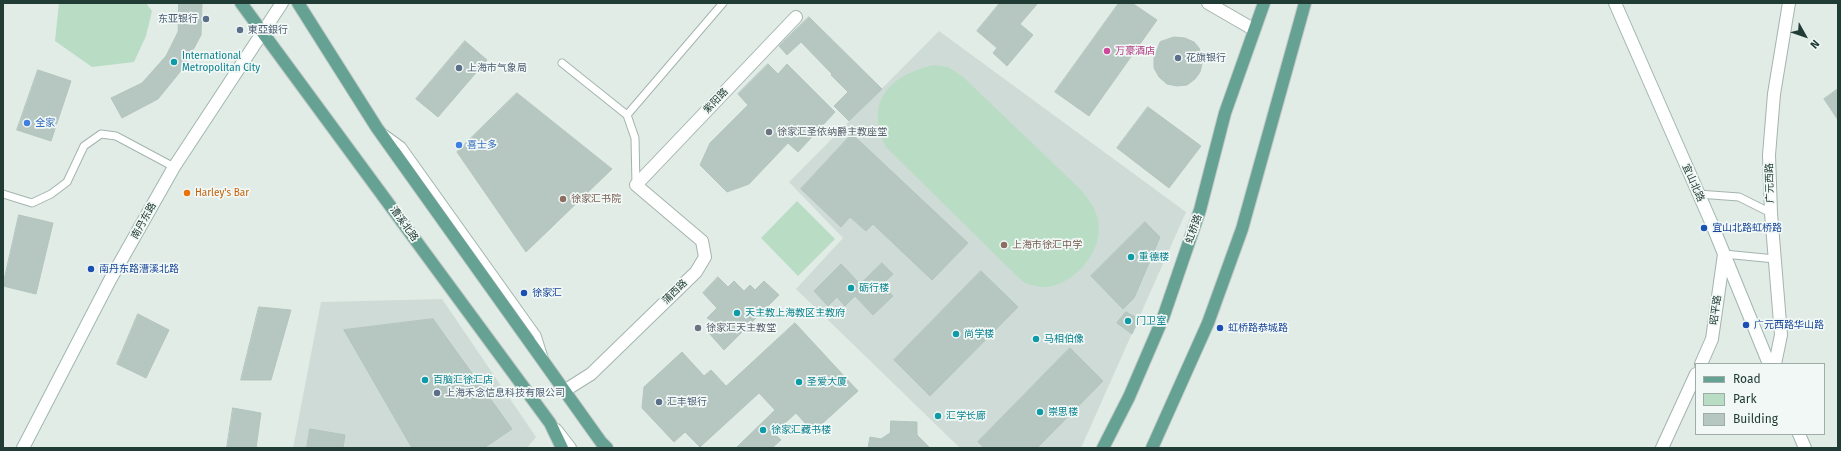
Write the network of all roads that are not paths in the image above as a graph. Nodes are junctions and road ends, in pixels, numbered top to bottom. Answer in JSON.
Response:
{"nodes":[{"id":1,"x":241,"y":3,"type":"edge"},
{"id":2,"x":282,"y":3,"type":"edge"},
{"id":3,"x":298,"y":3,"type":"edge"},
{"id":4,"x":723,"y":3,"type":"edge"},
{"id":5,"x":1208,"y":3,"type":"edge"},
{"id":6,"x":1264,"y":3,"type":"edge"},
{"id":7,"x":1305,"y":3,"type":"edge"},
{"id":8,"x":1614,"y":3,"type":"edge"},
{"id":9,"x":1788,"y":3,"type":"edge"},
{"id":10,"x":796,"y":17,"type":"dead end"},
{"id":11,"x":1254,"y":29,"type":"junction"},
{"id":12,"x":262,"y":31,"type":"junction"},
{"id":13,"x":562,"y":63,"type":"dead end"},
{"id":14,"x":627,"y":115,"type":"junction"},
{"id":15,"x":174,"y":167,"type":"junction"},
{"id":16,"x":636,"y":185,"type":"junction"},
{"id":17,"x":3,"y":194,"type":"edge"},
{"id":18,"x":1698,"y":194,"type":"junction"},
{"id":19,"x":1771,"y":212,"type":"junction"},
{"id":20,"x":1724,"y":254,"type":"junction"},
{"id":21,"x":1774,"y":259,"type":"junction"},
{"id":22,"x":1701,"y":363,"type":"edge"},
{"id":23,"x":1769,"y":363,"type":"edge"},
{"id":24,"x":1776,"y":363,"type":"edge"},
{"id":25,"x":1695,"y":376,"type":"edge"},
{"id":26,"x":564,"y":391,"type":"junction"},
{"id":27,"x":550,"y":423,"type":"junction"},
{"id":28,"x":1799,"y":435,"type":"edge"},
{"id":29,"x":604,"y":446,"type":"edge"},
{"id":30,"x":23,"y":448,"type":"edge"},
{"id":31,"x":562,"y":448,"type":"edge"},
{"id":32,"x":570,"y":448,"type":"edge"},
{"id":33,"x":1103,"y":448,"type":"edge"},
{"id":34,"x":1152,"y":448,"type":"edge"},
{"id":35,"x":1662,"y":448,"type":"edge"},
{"id":36,"x":1805,"y":448,"type":"edge"}],
"edges":[{"from":1,"to":12,"type":"main road","name":"漕溪北路"},
{"from":2,"to":12,"type":"street","name":"南丹东路"},
{"from":3,"to":26,"type":"main road"},
{"from":4,"to":14,"type":"lane"},
{"from":5,"to":11,"type":"street"},
{"from":6,"to":11,"type":"main road","name":"虹桥路"},
{"from":7,"to":34,"type":"main road"},
{"from":8,"to":18,"type":"street","name":"宜山北路"},
{"from":9,"to":19,"type":"street","name":"广元西路"},
{"from":10,"to":16,"type":"street","name":"紫阳路"},
{"from":11,"to":33,"type":"main road","name":"虹桥路"},
{"from":12,"to":15,"type":"street","name":"南丹东路"},
{"from":12,"to":27,"type":"main road","name":"漕溪北路"},
{"from":13,"to":14,"type":"lane"},
{"from":14,"to":16,"type":"lane"},
{"from":15,"to":17,"type":"lane"},
{"from":15,"to":30,"type":"street","name":"南丹东路"},
{"from":16,"to":26,"type":"street","name":"蒲西路"},
{"from":18,"to":19,"type":"lane"},
{"from":18,"to":20,"type":"street","name":"宜山北路"},
{"from":19,"to":21,"type":"street","name":"广元西路"},
{"from":20,"to":21,"type":"lane"},
{"from":20,"to":22,"type":"street","name":"昭平路"},
{"from":20,"to":23,"type":"street","name":"宜山北路"},
{"from":21,"to":24,"type":"street","name":"广元西路"},
{"from":25,"to":35,"type":"street"},
{"from":26,"to":29,"type":"main road"},
{"from":27,"to":31,"type":"main road","name":"漕溪北路"},
{"from":27,"to":32,"type":"street"},
{"from":28,"to":36,"type":"street"}]}
